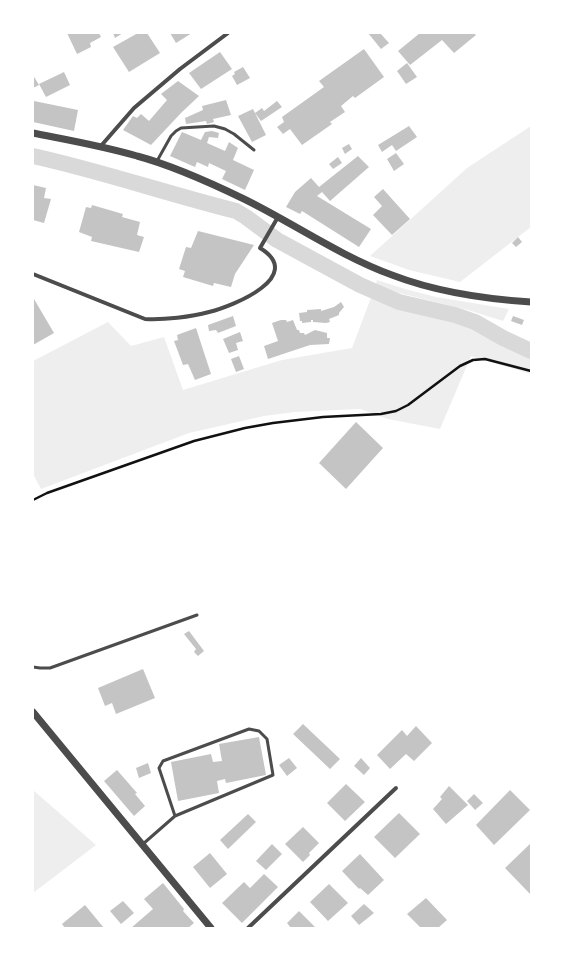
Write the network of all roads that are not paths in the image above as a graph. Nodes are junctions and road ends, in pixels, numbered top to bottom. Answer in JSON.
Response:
{"nodes":[{"id":1,"x":228,"y":33,"type":"edge"},
{"id":2,"x":33,"y":133,"type":"edge"},
{"id":3,"x":99,"y":147,"type":"junction"},
{"id":4,"x":254,"y":150,"type":"dead end"},
{"id":5,"x":156,"y":162,"type":"junction"},
{"id":6,"x":278,"y":217,"type":"junction"},
{"id":7,"x":33,"y":274,"type":"edge"},
{"id":8,"x":531,"y":302,"type":"edge"},
{"id":9,"x":197,"y":615,"type":"dead end"},
{"id":10,"x":33,"y":667,"type":"edge"},
{"id":11,"x":33,"y":712,"type":"edge"},
{"id":12,"x":396,"y":788,"type":"dead end"},
{"id":13,"x":175,"y":816,"type":"junction"},
{"id":14,"x":142,"y":845,"type":"junction"},
{"id":15,"x":211,"y":928,"type":"edge"},
{"id":16,"x":248,"y":928,"type":"edge"}],
"edges":[{"from":1,"to":3,"type":"street"},
{"from":2,"to":3,"type":"street"},
{"from":3,"to":5,"type":"street"},
{"from":4,"to":5,"type":"lane"},
{"from":5,"to":6,"type":"street"},
{"from":6,"to":7,"type":"street"},
{"from":6,"to":8,"type":"street"},
{"from":9,"to":10,"type":"lane"},
{"from":11,"to":14,"type":"street"},
{"from":12,"to":16,"type":"street"},
{"from":13,"to":13,"type":"lane"},
{"from":13,"to":14,"type":"lane"},
{"from":14,"to":15,"type":"street"}]}
